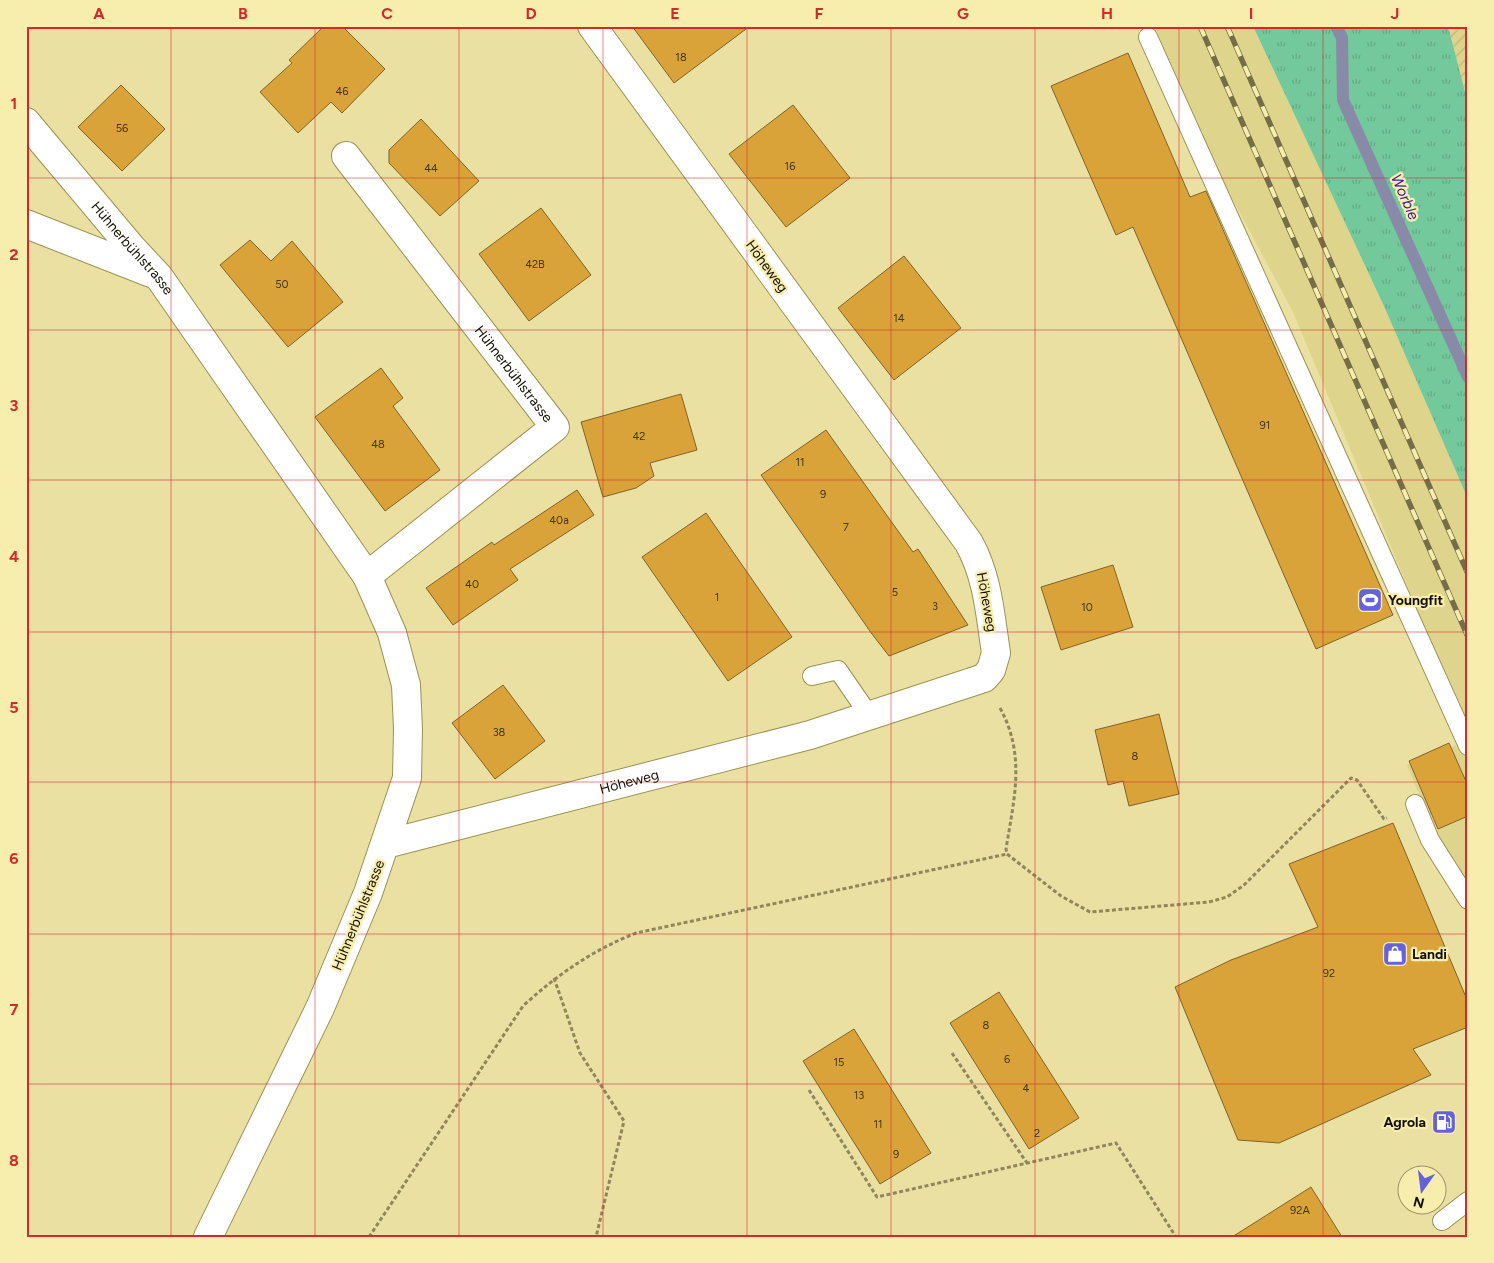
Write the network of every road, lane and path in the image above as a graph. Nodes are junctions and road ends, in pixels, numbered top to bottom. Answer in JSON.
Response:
{"nodes":[{"id":1,"x":592,"y":26,"type":"edge"},
{"id":2,"x":1148,"y":37,"type":"dead end"},
{"id":3,"x":26,"y":122,"type":"edge"},
{"id":4,"x":346,"y":156,"type":"dead end"},
{"id":5,"x":26,"y":224,"type":"edge"},
{"id":6,"x":159,"y":277,"type":"junction"},
{"id":7,"x":367,"y":576,"type":"junction"},
{"id":8,"x":812,"y":676,"type":"dead end"},
{"id":9,"x":999,"y":706,"type":"dead end"},
{"id":10,"x":869,"y":715,"type":"junction"},
{"id":11,"x":1468,"y":746,"type":"edge"},
{"id":12,"x":1415,"y":804,"type":"dead end"},
{"id":13,"x":1384,"y":819,"type":"dead end"},
{"id":14,"x":386,"y":844,"type":"junction"},
{"id":15,"x":1008,"y":854,"type":"junction"},
{"id":16,"x":1468,"y":900,"type":"edge"},
{"id":17,"x":554,"y":978,"type":"junction"},
{"id":18,"x":952,"y":1052,"type":"dead end"},
{"id":19,"x":809,"y":1090,"type":"dead end"},
{"id":20,"x":1027,"y":1163,"type":"junction"},
{"id":21,"x":1468,"y":1201,"type":"edge"},
{"id":22,"x":1442,"y":1221,"type":"dead end"},
{"id":23,"x":208,"y":1237,"type":"edge"},
{"id":24,"x":369,"y":1237,"type":"edge"},
{"id":25,"x":596,"y":1237,"type":"edge"},
{"id":26,"x":1176,"y":1237,"type":"edge"}],
"edges":[{"from":1,"to":10,"type":"street","name":"Höheweg"},
{"from":2,"to":11,"type":"lane"},
{"from":3,"to":6,"type":"street","name":"Hühnerbühlstrasse"},
{"from":4,"to":7,"type":"street","name":"Hühnerbühlstrasse"},
{"from":5,"to":6,"type":"street"},
{"from":6,"to":7,"type":"street","name":"Hühnerbühlstrasse"},
{"from":7,"to":14,"type":"street","name":"Hühnerbühlstrasse"},
{"from":8,"to":10,"type":"lane"},
{"from":9,"to":15,"type":"path"},
{"from":10,"to":14,"type":"street","name":"Höheweg"},
{"from":12,"to":16,"type":"lane"},
{"from":13,"to":15,"type":"path"},
{"from":14,"to":23,"type":"street","name":"Hühnerbühlstrasse"},
{"from":15,"to":17,"type":"path"},
{"from":17,"to":24,"type":"path"},
{"from":17,"to":25,"type":"path"},
{"from":18,"to":20,"type":"path"},
{"from":19,"to":20,"type":"path"},
{"from":20,"to":26,"type":"path"},
{"from":21,"to":22,"type":"lane"}]}
